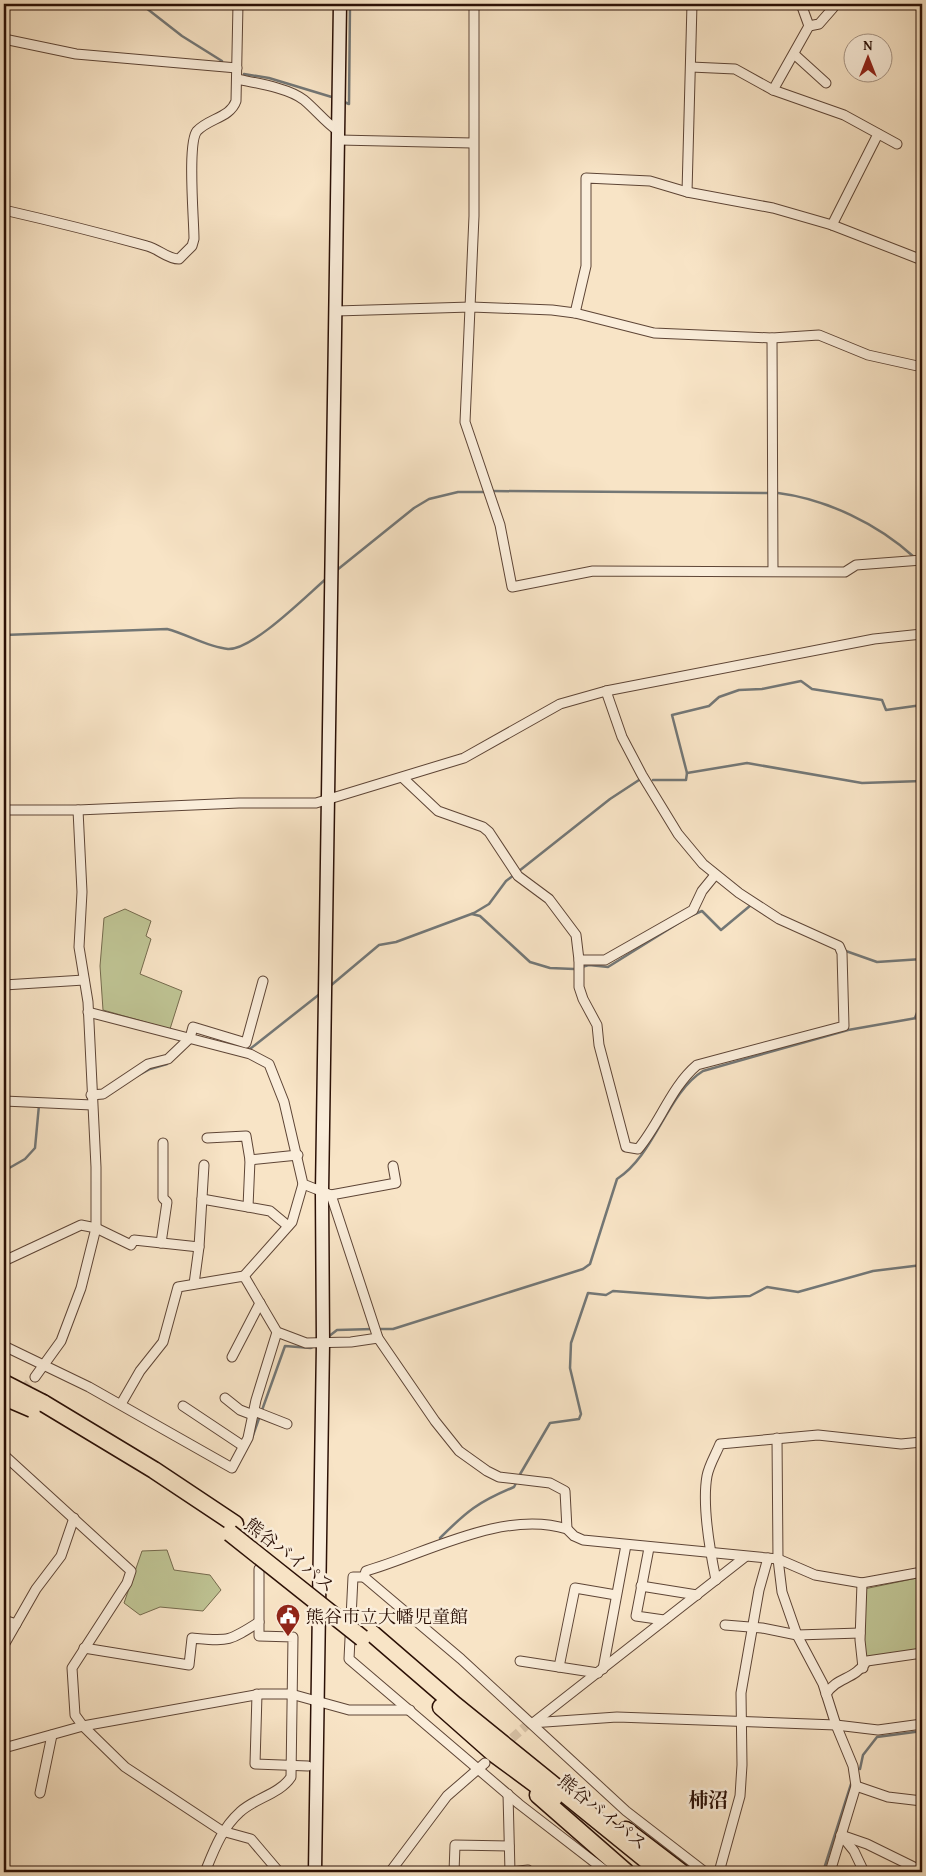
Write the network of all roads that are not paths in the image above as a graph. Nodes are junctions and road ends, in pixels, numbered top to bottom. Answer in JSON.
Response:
{"nodes":[{"id":1,"x":238,"y":4,"type":"edge"},
{"id":2,"x":340,"y":4,"type":"edge"},
{"id":3,"x":474,"y":4,"type":"edge"},
{"id":4,"x":692,"y":4,"type":"edge"},
{"id":5,"x":801,"y":4,"type":"edge"},
{"id":6,"x":833,"y":8,"type":"dead end"},
{"id":7,"x":809,"y":26,"type":"junction"},
{"id":8,"x":4,"y":39,"type":"edge"},
{"id":9,"x":794,"y":54,"type":"junction"},
{"id":10,"x":237,"y":68,"type":"junction"},
{"id":11,"x":691,"y":68,"type":"junction"},
{"id":12,"x":237,"y":79,"type":"junction"},
{"id":13,"x":826,"y":83,"type":"dead end"},
{"id":14,"x":772,"y":90,"type":"junction"},
{"id":15,"x":878,"y":134,"type":"junction"},
{"id":16,"x":339,"y":135,"type":"junction"},
{"id":17,"x":472,"y":143,"type":"junction"},
{"id":18,"x":897,"y":144,"type":"dead end"},
{"id":19,"x":687,"y":192,"type":"junction"},
{"id":20,"x":4,"y":210,"type":"edge"},
{"id":21,"x":832,"y":224,"type":"junction"},
{"id":22,"x":922,"y":260,"type":"edge"},
{"id":23,"x":471,"y":307,"type":"junction"},
{"id":24,"x":336,"y":311,"type":"junction"},
{"id":25,"x":575,"y":313,"type":"junction"},
{"id":26,"x":772,"y":338,"type":"junction"},
{"id":27,"x":922,"y":367,"type":"edge"},
{"id":28,"x":922,"y":560,"type":"edge"},
{"id":29,"x":773,"y":570,"type":"junction"},
{"id":30,"x":922,"y":634,"type":"edge"},
{"id":31,"x":606,"y":691,"type":"junction"},
{"id":32,"x":402,"y":778,"type":"junction"},
{"id":33,"x":329,"y":798,"type":"junction"},
{"id":34,"x":4,"y":810,"type":"edge"},
{"id":35,"x":78,"y":810,"type":"junction"},
{"id":36,"x":715,"y":875,"type":"junction"},
{"id":37,"x":579,"y":961,"type":"junction"},
{"id":38,"x":84,"y":980,"type":"junction"},
{"id":39,"x":263,"y":980,"type":"dead end"},
{"id":40,"x":4,"y":985,"type":"edge"},
{"id":41,"x":88,"y":1012,"type":"junction"},
{"id":42,"x":190,"y":1038,"type":"junction"},
{"id":43,"x":4,"y":1101,"type":"edge"},
{"id":44,"x":92,"y":1101,"type":"junction"},
{"id":45,"x":206,"y":1138,"type":"dead end"},
{"id":46,"x":162,"y":1143,"type":"dead end"},
{"id":47,"x":298,"y":1155,"type":"junction"},
{"id":48,"x":250,"y":1160,"type":"junction"},
{"id":49,"x":204,"y":1165,"type":"dead end"},
{"id":50,"x":393,"y":1166,"type":"dead end"},
{"id":51,"x":303,"y":1184,"type":"junction"},
{"id":52,"x":326,"y":1194,"type":"junction"},
{"id":53,"x":202,"y":1199,"type":"junction"},
{"id":54,"x":248,"y":1207,"type":"junction"},
{"id":55,"x":288,"y":1226,"type":"junction"},
{"id":56,"x":96,"y":1228,"type":"junction"},
{"id":57,"x":161,"y":1243,"type":"junction"},
{"id":58,"x":200,"y":1247,"type":"junction"},
{"id":59,"x":4,"y":1262,"type":"edge"},
{"id":60,"x":244,"y":1276,"type":"junction"},
{"id":61,"x":194,"y":1284,"type":"junction"},
{"id":62,"x":260,"y":1303,"type":"junction"},
{"id":63,"x":277,"y":1332,"type":"junction"},
{"id":64,"x":378,"y":1336,"type":"junction"},
{"id":65,"x":319,"y":1343,"type":"junction"},
{"id":66,"x":4,"y":1346,"type":"edge"},
{"id":67,"x":232,"y":1357,"type":"dead end"},
{"id":68,"x":45,"y":1366,"type":"junction"},
{"id":69,"x":4,"y":1374,"type":"edge"},
{"id":70,"x":36,"y":1377,"type":"tunnel mouth"},
{"id":71,"x":4,"y":1383,"type":"edge"},
{"id":72,"x":4,"y":1395,"type":"edge"},
{"id":73,"x":225,"y":1398,"type":"dead end"},
{"id":74,"x":121,"y":1404,"type":"junction"},
{"id":75,"x":184,"y":1406,"type":"dead end"},
{"id":76,"x":41,"y":1407,"type":"junction"},
{"id":77,"x":253,"y":1413,"type":"junction"},
{"id":78,"x":287,"y":1424,"type":"dead end"},
{"id":79,"x":777,"y":1438,"type":"junction"},
{"id":80,"x":922,"y":1442,"type":"edge"},
{"id":81,"x":243,"y":1446,"type":"junction"},
{"id":82,"x":118,"y":1447,"type":"junction"},
{"id":83,"x":4,"y":1455,"type":"edge"},
{"id":84,"x":74,"y":1518,"type":"junction"},
{"id":85,"x":567,"y":1528,"type":"junction"},
{"id":86,"x":232,"y":1529,"type":"junction"},
{"id":87,"x":626,"y":1545,"type":"junction"},
{"id":88,"x":649,"y":1548,"type":"junction"},
{"id":89,"x":711,"y":1554,"type":"junction"},
{"id":90,"x":744,"y":1557,"type":"junction"},
{"id":91,"x":768,"y":1558,"type":"junction"},
{"id":92,"x":778,"y":1559,"type":"junction"},
{"id":93,"x":259,"y":1569,"type":"dead end"},
{"id":94,"x":922,"y":1572,"type":"edge"},
{"id":95,"x":364,"y":1577,"type":"junction"},
{"id":96,"x":716,"y":1580,"type":"junction"},
{"id":97,"x":862,"y":1584,"type":"junction"},
{"id":98,"x":642,"y":1586,"type":"junction"},
{"id":99,"x":616,"y":1595,"type":"junction"},
{"id":100,"x":698,"y":1595,"type":"junction"},
{"id":101,"x":4,"y":1620,"type":"edge"},
{"id":102,"x":664,"y":1620,"type":"junction"},
{"id":103,"x":259,"y":1622,"type":"junction"},
{"id":104,"x":16,"y":1624,"type":"junction"},
{"id":105,"x":725,"y":1625,"type":"dead end"},
{"id":106,"x":754,"y":1627,"type":"junction"},
{"id":107,"x":860,"y":1633,"type":"junction"},
{"id":108,"x":365,"y":1634,"type":"junction"},
{"id":109,"x":797,"y":1635,"type":"junction"},
{"id":110,"x":4,"y":1645,"type":"edge"},
{"id":111,"x":84,"y":1648,"type":"junction"},
{"id":112,"x":922,"y":1653,"type":"edge"},
{"id":113,"x":520,"y":1661,"type":"dead end"},
{"id":114,"x":559,"y":1667,"type":"junction"},
{"id":115,"x":863,"y":1668,"type":"junction"},
{"id":116,"x":600,"y":1671,"type":"junction"},
{"id":117,"x":257,"y":1694,"type":"junction"},
{"id":118,"x":291,"y":1694,"type":"junction"},
{"id":119,"x":826,"y":1694,"type":"junction"},
{"id":120,"x":318,"y":1701,"type":"junction"},
{"id":121,"x":455,"y":1705,"type":"junction"},
{"id":122,"x":410,"y":1710,"type":"junction"},
{"id":123,"x":530,"y":1723,"type":"junction"},
{"id":124,"x":740,"y":1723,"type":"junction"},
{"id":125,"x":922,"y":1724,"type":"edge"},
{"id":126,"x":836,"y":1725,"type":"junction"},
{"id":127,"x":83,"y":1726,"type":"junction"},
{"id":128,"x":52,"y":1734,"type":"junction"},
{"id":129,"x":4,"y":1748,"type":"edge"},
{"id":130,"x":486,"y":1762,"type":"junction"},
{"id":131,"x":292,"y":1765,"type":"junction"},
{"id":132,"x":308,"y":1766,"type":"dead end"},
{"id":133,"x":856,"y":1786,"type":"junction"},
{"id":134,"x":40,"y":1793,"type":"dead end"},
{"id":135,"x":508,"y":1794,"type":"junction"},
{"id":136,"x":922,"y":1801,"type":"edge"},
{"id":137,"x":222,"y":1831,"type":"junction"},
{"id":138,"x":841,"y":1835,"type":"junction"},
{"id":139,"x":509,"y":1846,"type":"junction"},
{"id":140,"x":592,"y":1860,"type":"junction"},
{"id":141,"x":863,"y":1869,"type":"edge"},
{"id":142,"x":922,"y":1871,"type":"edge"},
{"id":143,"x":205,"y":1872,"type":"edge"},
{"id":144,"x":279,"y":1872,"type":"edge"},
{"id":145,"x":315,"y":1872,"type":"edge"},
{"id":146,"x":390,"y":1872,"type":"edge"},
{"id":147,"x":454,"y":1872,"type":"edge"},
{"id":148,"x":510,"y":1872,"type":"edge"},
{"id":149,"x":528,"y":1872,"type":"edge"},
{"id":150,"x":592,"y":1872,"type":"edge"},
{"id":151,"x":607,"y":1872,"type":"edge"},
{"id":152,"x":626,"y":1872,"type":"edge"},
{"id":153,"x":645,"y":1872,"type":"edge"},
{"id":154,"x":661,"y":1872,"type":"edge"},
{"id":155,"x":681,"y":1872,"type":"edge"},
{"id":156,"x":705,"y":1872,"type":"edge"},
{"id":157,"x":719,"y":1872,"type":"edge"},
{"id":158,"x":830,"y":1872,"type":"edge"},
{"id":159,"x":870,"y":1872,"type":"edge"}],
"edges":[{"from":1,"to":10,"type":"street"},
{"from":2,"to":16,"type":"street"},
{"from":3,"to":17,"type":"street"},
{"from":4,"to":11,"type":"street"},
{"from":5,"to":7,"type":"street"},
{"from":6,"to":7,"type":"street"},
{"from":7,"to":9,"type":"street"},
{"from":8,"to":10,"type":"street"},
{"from":9,"to":13,"type":"street"},
{"from":9,"to":14,"type":"street"},
{"from":10,"to":12,"type":"street"},
{"from":11,"to":14,"type":"street"},
{"from":11,"to":19,"type":"street"},
{"from":12,"to":16,"type":"street"},
{"from":12,"to":20,"type":"street"},
{"from":14,"to":15,"type":"street"},
{"from":15,"to":18,"type":"street"},
{"from":15,"to":21,"type":"street"},
{"from":16,"to":17,"type":"street"},
{"from":16,"to":24,"type":"street"},
{"from":17,"to":23,"type":"street"},
{"from":19,"to":21,"type":"street"},
{"from":19,"to":25,"type":"street"},
{"from":21,"to":22,"type":"street"},
{"from":23,"to":24,"type":"street"},
{"from":23,"to":25,"type":"street"},
{"from":23,"to":29,"type":"street"},
{"from":24,"to":33,"type":"street"},
{"from":25,"to":26,"type":"street"},
{"from":26,"to":27,"type":"street"},
{"from":26,"to":29,"type":"street"},
{"from":28,"to":29,"type":"street"},
{"from":30,"to":31,"type":"street"},
{"from":31,"to":32,"type":"street"},
{"from":31,"to":36,"type":"street"},
{"from":32,"to":33,"type":"street"},
{"from":32,"to":37,"type":"street"},
{"from":33,"to":35,"type":"street"},
{"from":33,"to":52,"type":"street"},
{"from":34,"to":35,"type":"street"},
{"from":35,"to":38,"type":"street"},
{"from":36,"to":37,"type":"street"},
{"from":36,"to":37,"type":"street"},
{"from":38,"to":40,"type":"street"},
{"from":38,"to":41,"type":"street"},
{"from":39,"to":42,"type":"street"},
{"from":41,"to":42,"type":"street"},
{"from":41,"to":44,"type":"street"},
{"from":42,"to":44,"type":"street"},
{"from":42,"to":47,"type":"street"},
{"from":43,"to":44,"type":"street"},
{"from":44,"to":56,"type":"street"},
{"from":45,"to":48,"type":"street"},
{"from":46,"to":57,"type":"street"},
{"from":47,"to":48,"type":"street"},
{"from":47,"to":51,"type":"street"},
{"from":48,"to":54,"type":"street"},
{"from":49,"to":53,"type":"street"},
{"from":50,"to":52,"type":"street"},
{"from":51,"to":52,"type":"street"},
{"from":51,"to":55,"type":"street"},
{"from":52,"to":64,"type":"street"},
{"from":52,"to":65,"type":"street"},
{"from":53,"to":54,"type":"street"},
{"from":53,"to":58,"type":"street"},
{"from":54,"to":55,"type":"street"},
{"from":55,"to":60,"type":"street"},
{"from":56,"to":57,"type":"street"},
{"from":56,"to":59,"type":"street"},
{"from":56,"to":68,"type":"street"},
{"from":57,"to":58,"type":"street"},
{"from":58,"to":61,"type":"street"},
{"from":60,"to":61,"type":"street"},
{"from":60,"to":62,"type":"street"},
{"from":61,"to":74,"type":"street"},
{"from":62,"to":63,"type":"street"},
{"from":62,"to":67,"type":"street"},
{"from":63,"to":65,"type":"street"},
{"from":63,"to":77,"type":"street"},
{"from":64,"to":65,"type":"street"},
{"from":64,"to":85,"type":"street"},
{"from":65,"to":120,"type":"street"},
{"from":66,"to":68,"type":"street"},
{"from":68,"to":70,"type":"street"},
{"from":68,"to":74,"type":"street"},
{"from":69,"to":82,"type":"highway"},
{"from":71,"to":76,"type":"highway","bridge":true},
{"from":72,"to":76,"type":"highway","name":"熊谷バイパス","bridge":true},
{"from":73,"to":77,"type":"street"},
{"from":74,"to":81,"type":"street"},
{"from":75,"to":81,"type":"street"},
{"from":76,"to":82,"type":"highway","name":"熊谷バイパス"},
{"from":76,"to":86,"type":"highway","name":"熊谷バイパス"},
{"from":77,"to":78,"type":"street"},
{"from":77,"to":81,"type":"street"},
{"from":79,"to":80,"type":"street"},
{"from":79,"to":89,"type":"street"},
{"from":79,"to":92,"type":"street"},
{"from":82,"to":86,"type":"highway","name":"熊谷バイパス"},
{"from":83,"to":84,"type":"street"},
{"from":84,"to":104,"type":"street"},
{"from":84,"to":111,"type":"street"},
{"from":85,"to":87,"type":"street"},
{"from":85,"to":95,"type":"street"},
{"from":86,"to":108,"type":"highway","name":"熊谷バイパス","bridge":true},
{"from":87,"to":88,"type":"street"},
{"from":87,"to":99,"type":"street"},
{"from":88,"to":89,"type":"street"},
{"from":88,"to":98,"type":"street"},
{"from":89,"to":90,"type":"street"},
{"from":89,"to":96,"type":"street"},
{"from":90,"to":91,"type":"street"},
{"from":90,"to":96,"type":"street"},
{"from":91,"to":92,"type":"street"},
{"from":91,"to":106,"type":"street"},
{"from":92,"to":97,"type":"street"},
{"from":92,"to":109,"type":"street"},
{"from":93,"to":103,"type":"street"},
{"from":94,"to":97,"type":"street"},
{"from":95,"to":122,"type":"street"},
{"from":95,"to":123,"type":"street"},
{"from":96,"to":100,"type":"street"},
{"from":97,"to":107,"type":"street"},
{"from":98,"to":100,"type":"street"},
{"from":98,"to":102,"type":"street"},
{"from":99,"to":114,"type":"street"},
{"from":99,"to":116,"type":"street"},
{"from":100,"to":102,"type":"street"},
{"from":101,"to":104,"type":"street"},
{"from":102,"to":116,"type":"street"},
{"from":103,"to":111,"type":"street"},
{"from":103,"to":118,"type":"street"},
{"from":104,"to":110,"type":"street"},
{"from":105,"to":106,"type":"street"},
{"from":106,"to":109,"type":"street"},
{"from":106,"to":124,"type":"street"},
{"from":107,"to":109,"type":"street"},
{"from":107,"to":115,"type":"street"},
{"from":108,"to":121,"type":"highway","name":"熊谷バイパス"},
{"from":108,"to":130,"type":"highway","name":"熊谷バイパス"},
{"from":109,"to":119,"type":"street"},
{"from":111,"to":127,"type":"street"},
{"from":112,"to":115,"type":"street"},
{"from":113,"to":114,"type":"street"},
{"from":114,"to":116,"type":"street"},
{"from":115,"to":119,"type":"street"},
{"from":116,"to":123,"type":"street"},
{"from":117,"to":118,"type":"street"},
{"from":117,"to":127,"type":"street"},
{"from":117,"to":131,"type":"street"},
{"from":118,"to":120,"type":"street"},
{"from":118,"to":131,"type":"street"},
{"from":119,"to":126,"type":"street"},
{"from":120,"to":122,"type":"street"},
{"from":120,"to":145,"type":"street"},
{"from":121,"to":154,"type":"highway","name":"熊谷バイパス"},
{"from":121,"to":155,"type":"highway"},
{"from":122,"to":130,"type":"street"},
{"from":123,"to":124,"type":"street"},
{"from":123,"to":156,"type":"street"},
{"from":124,"to":126,"type":"street"},
{"from":124,"to":157,"type":"street"},
{"from":125,"to":126,"type":"street"},
{"from":126,"to":133,"type":"street"},
{"from":127,"to":128,"type":"street"},
{"from":127,"to":137,"type":"street"},
{"from":128,"to":129,"type":"street"},
{"from":128,"to":134,"type":"street"},
{"from":130,"to":135,"type":"street"},
{"from":130,"to":146,"type":"street"},
{"from":130,"to":152,"type":"highway"},
{"from":130,"to":153,"type":"highway","name":"熊谷バイパス"},
{"from":131,"to":132,"type":"street"},
{"from":131,"to":137,"type":"street"},
{"from":133,"to":136,"type":"street"},
{"from":133,"to":138,"type":"street"},
{"from":135,"to":139,"type":"street"},
{"from":135,"to":140,"type":"street"},
{"from":137,"to":143,"type":"street"},
{"from":137,"to":144,"type":"street"},
{"from":138,"to":141,"type":"street"},
{"from":138,"to":142,"type":"street"},
{"from":138,"to":158,"type":"street"},
{"from":139,"to":147,"type":"street"},
{"from":139,"to":148,"type":"street"},
{"from":140,"to":150,"type":"street"},
{"from":140,"to":151,"type":"street"},
{"from":141,"to":159,"type":"street"},
{"from":148,"to":149,"type":"street"}]}
